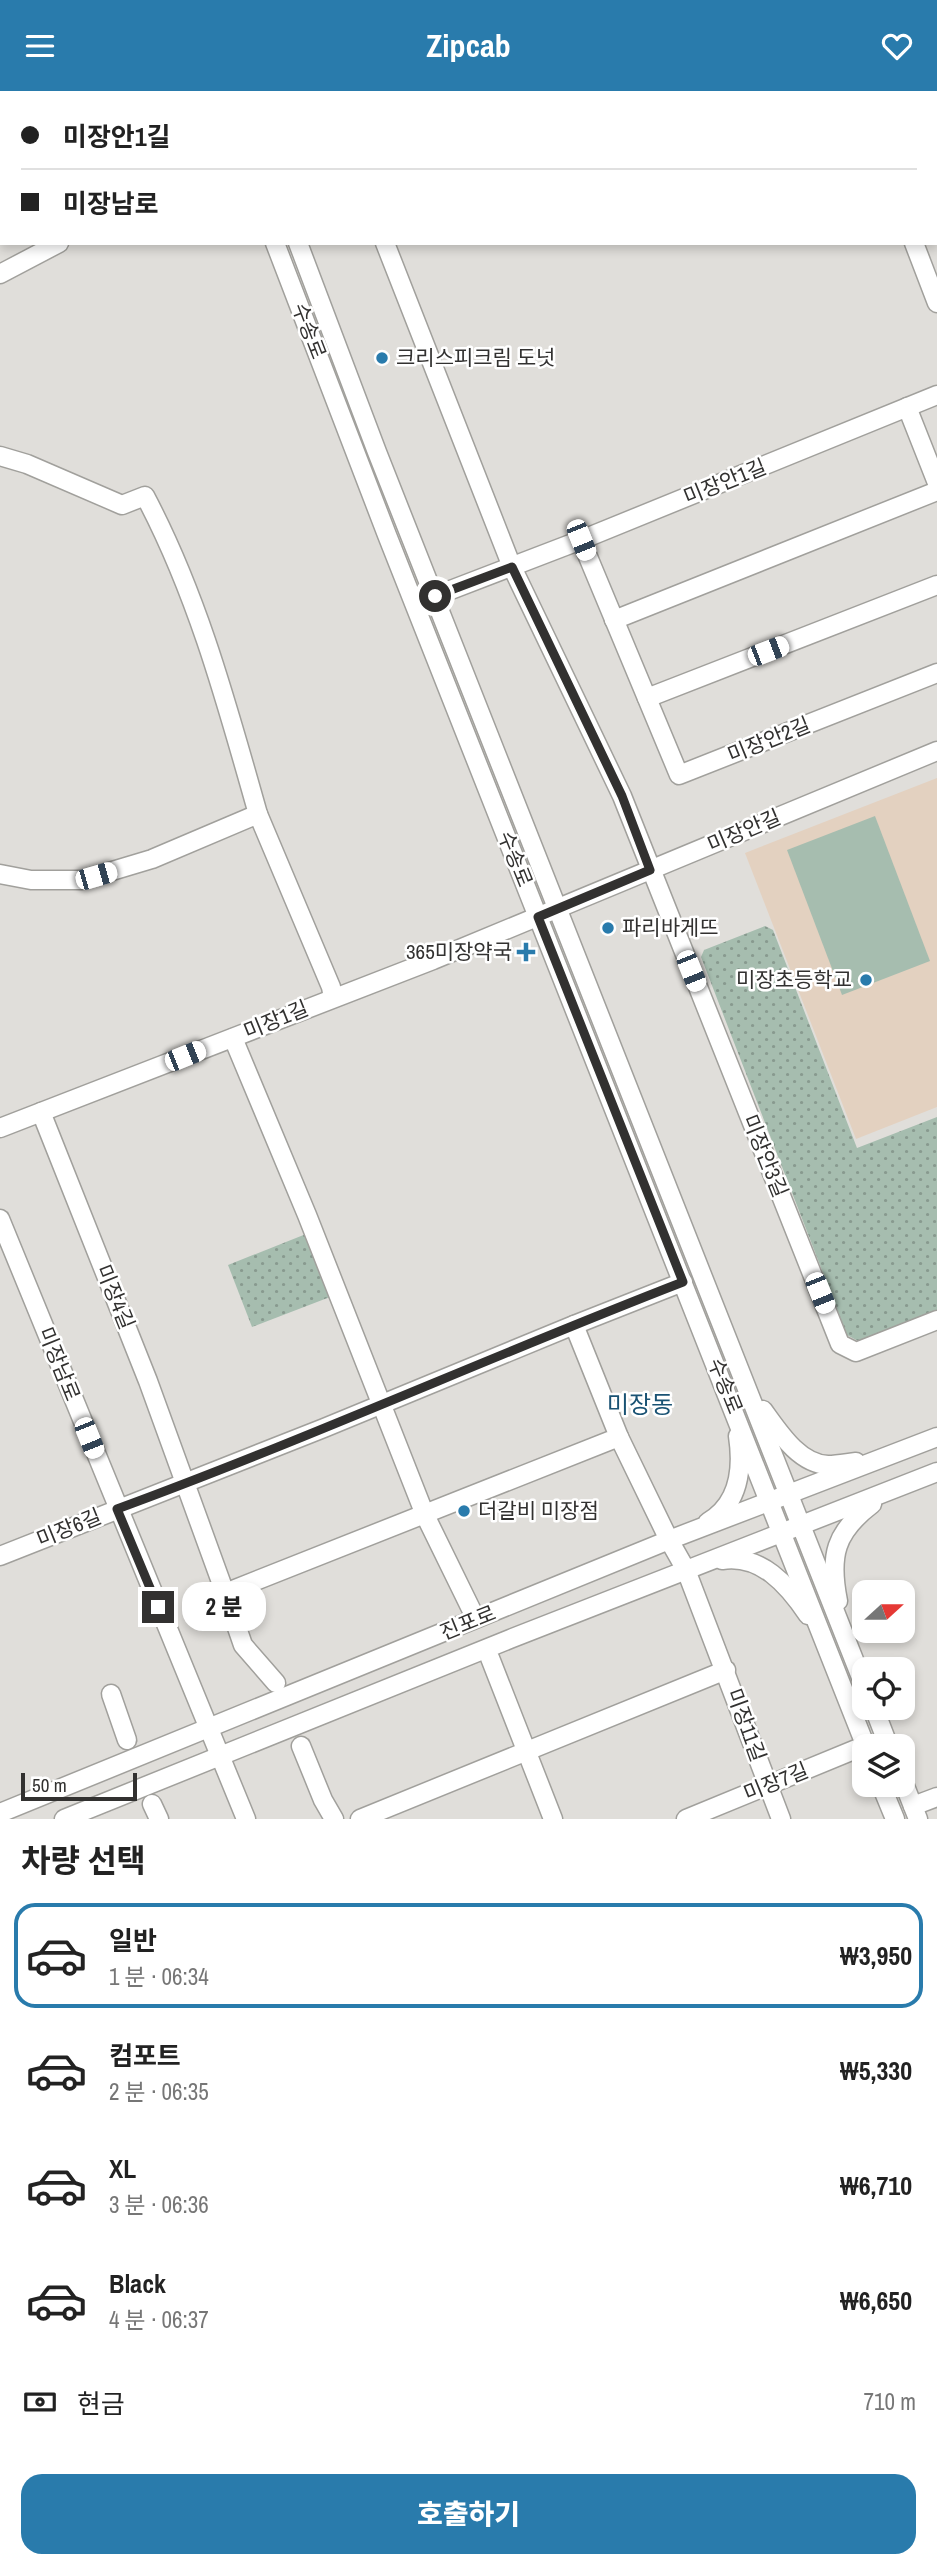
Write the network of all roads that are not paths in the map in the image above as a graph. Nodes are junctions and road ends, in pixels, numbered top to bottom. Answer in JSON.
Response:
{"nodes":[{"id":1,"x":55,"y":245,"type":"edge"},
{"id":2,"x":276,"y":245,"type":"edge"},
{"id":3,"x":299,"y":245,"type":"edge"},
{"id":4,"x":386,"y":245,"type":"edge"},
{"id":5,"x":915,"y":245,"type":"edge"},
{"id":6,"x":0,"y":274,"type":"edge"},
{"id":7,"x":937,"y":303,"type":"edge"},
{"id":8,"x":937,"y":395,"type":"edge"},
{"id":9,"x":907,"y":407,"type":"junction"},
{"id":10,"x":0,"y":456,"type":"edge"},
{"id":11,"x":937,"y":483,"type":"edge"},
{"id":12,"x":937,"y":491,"type":"edge"},
{"id":13,"x":581,"y":540,"type":"junction"},
{"id":14,"x":512,"y":567,"type":"junction"},
{"id":15,"x":937,"y":586,"type":"edge"},
{"id":16,"x":435,"y":596,"type":"junction"},
{"id":17,"x":614,"y":620,"type":"junction"},
{"id":18,"x":937,"y":673,"type":"edge"},
{"id":19,"x":647,"y":698,"type":"junction"},
{"id":20,"x":937,"y":751,"type":"edge"},
{"id":21,"x":258,"y":814,"type":"junction"},
{"id":22,"x":650,"y":870,"type":"junction"},
{"id":23,"x":0,"y":874,"type":"edge"},
{"id":24,"x":550,"y":912,"type":"junction"},
{"id":25,"x":333,"y":998,"type":"junction"},
{"id":26,"x":233,"y":1038,"type":"junction"},
{"id":27,"x":41,"y":1112,"type":"junction"},
{"id":28,"x":0,"y":1128,"type":"edge"},
{"id":29,"x":0,"y":1219,"type":"edge"},
{"id":30,"x":683,"y":1282,"type":"junction"},
{"id":31,"x":937,"y":1321,"type":"edge"},
{"id":32,"x":574,"y":1325,"type":"junction"},
{"id":33,"x":749,"y":1391,"type":"junction"},
{"id":34,"x":381,"y":1405,"type":"junction"},
{"id":35,"x":734,"y":1409,"type":"junction"},
{"id":36,"x":619,"y":1437,"type":"junction"},
{"id":37,"x":937,"y":1437,"type":"edge"},
{"id":38,"x":903,"y":1451,"type":"junction"},
{"id":39,"x":937,"y":1472,"type":"edge"},
{"id":40,"x":910,"y":1482,"type":"junction"},
{"id":41,"x":185,"y":1484,"type":"junction"},
{"id":42,"x":789,"y":1495,"type":"junction"},
{"id":43,"x":771,"y":1502,"type":"junction"},
{"id":44,"x":117,"y":1509,"type":"junction"},
{"id":45,"x":425,"y":1515,"type":"junction"},
{"id":46,"x":801,"y":1525,"type":"junction"},
{"id":47,"x":783,"y":1532,"type":"junction"},
{"id":48,"x":690,"y":1533,"type":"junction"},
{"id":49,"x":669,"y":1541,"type":"junction"},
{"id":50,"x":0,"y":1556,"type":"edge"},
{"id":51,"x":694,"y":1567,"type":"junction"},
{"id":52,"x":225,"y":1593,"type":"junction"},
{"id":53,"x":472,"y":1611,"type":"dead end"},
{"id":54,"x":827,"y":1645,"type":"junction"},
{"id":55,"x":852,"y":1655,"type":"joint"},
{"id":56,"x":489,"y":1658,"type":"dead end"},
{"id":57,"x":726,"y":1670,"type":"junction"},
{"id":58,"x":276,"y":1683,"type":"dead end"},
{"id":59,"x":111,"y":1694,"type":"dead end"},
{"id":60,"x":209,"y":1729,"type":"junction"},
{"id":61,"x":861,"y":1734,"type":"edge"},
{"id":62,"x":127,"y":1739,"type":"dead end"},
{"id":63,"x":301,"y":1746,"type":"dead end"},
{"id":64,"x":527,"y":1750,"type":"junction"},
{"id":65,"x":852,"y":1752,"type":"edge"},
{"id":66,"x":220,"y":1756,"type":"junction"},
{"id":67,"x":768,"y":1786,"type":"junction"},
{"id":68,"x":886,"y":1797,"type":"edge"},
{"id":69,"x":937,"y":1797,"type":"edge"},
{"id":70,"x":0,"y":1813,"type":"edge"},
{"id":71,"x":916,"y":1813,"type":"edge"},
{"id":72,"x":64,"y":1819,"type":"edge"},
{"id":73,"x":246,"y":1819,"type":"edge"},
{"id":74,"x":334,"y":1819,"type":"edge"},
{"id":75,"x":360,"y":1819,"type":"edge"},
{"id":76,"x":553,"y":1819,"type":"edge"},
{"id":77,"x":686,"y":1819,"type":"edge"},
{"id":78,"x":781,"y":1819,"type":"edge"},
{"id":79,"x":895,"y":1819,"type":"edge"}],
"edges":[{"from":1,"to":6,"type":"street"},
{"from":2,"to":24,"type":"street","name":"수송로"},
{"from":3,"to":16,"type":"street","name":"수송로"},
{"from":4,"to":14,"type":"street"},
{"from":5,"to":7,"type":"street"},
{"from":8,"to":9,"type":"street","name":"미장안1길"},
{"from":9,"to":11,"type":"street"},
{"from":9,"to":13,"type":"street","name":"미장안1길"},
{"from":10,"to":21,"type":"street"},
{"from":12,"to":17,"type":"street"},
{"from":13,"to":14,"type":"street","name":"미장안1길"},
{"from":13,"to":17,"type":"street","name":"미장안2길"},
{"from":14,"to":16,"type":"street","name":"미장안1길"},
{"from":14,"to":22,"type":"street"},
{"from":15,"to":19,"type":"street"},
{"from":16,"to":24,"type":"street","name":"수송로"},
{"from":17,"to":19,"type":"street","name":"미장안2길"},
{"from":18,"to":19,"type":"street","name":"미장안2길"},
{"from":20,"to":22,"type":"street","name":"미장안길"},
{"from":21,"to":23,"type":"street"},
{"from":21,"to":25,"type":"street"},
{"from":22,"to":24,"type":"street","name":"미장안길"},
{"from":22,"to":31,"type":"street","name":"미장안3길"},
{"from":24,"to":25,"type":"street","name":"미장1길"},
{"from":24,"to":30,"type":"street","name":"수송로"},
{"from":24,"to":33,"type":"street","name":"수송로"},
{"from":25,"to":26,"type":"street","name":"미장1길"},
{"from":26,"to":27,"type":"street","name":"미장1길"},
{"from":26,"to":34,"type":"street"},
{"from":27,"to":28,"type":"street","name":"미장1길"},
{"from":27,"to":41,"type":"street","name":"미장4길"},
{"from":29,"to":44,"type":"street","name":"미장남로"},
{"from":30,"to":32,"type":"street","name":"미장6길"},
{"from":30,"to":35,"type":"street","name":"수송로"},
{"from":32,"to":34,"type":"street","name":"미장6길"},
{"from":32,"to":36,"type":"street","name":"미장11길"},
{"from":33,"to":38,"type":"street"},
{"from":33,"to":42,"type":"street","name":"수송로"},
{"from":34,"to":41,"type":"street","name":"미장6길"},
{"from":34,"to":45,"type":"street"},
{"from":35,"to":43,"type":"street","name":"수송로"},
{"from":35,"to":48,"type":"street"},
{"from":36,"to":45,"type":"street"},
{"from":36,"to":49,"type":"street","name":"미장11길"},
{"from":37,"to":38,"type":"street","name":"진포로"},
{"from":38,"to":42,"type":"street","name":"진포로"},
{"from":39,"to":40,"type":"street","name":"진포로"},
{"from":40,"to":46,"type":"street","name":"진포로"},
{"from":40,"to":55,"type":"street"},
{"from":41,"to":44,"type":"street","name":"미장6길"},
{"from":41,"to":52,"type":"street","name":"미장4길"},
{"from":42,"to":43,"type":"street","name":"진포로"},
{"from":42,"to":46,"type":"street","name":"수송로"},
{"from":43,"to":47,"type":"street","name":"수송로"},
{"from":43,"to":48,"type":"street","name":"진포로"},
{"from":44,"to":50,"type":"street","name":"미장6길"},
{"from":44,"to":60,"type":"street","name":"미장남로"},
{"from":45,"to":52,"type":"street"},
{"from":45,"to":53,"type":"street"},
{"from":46,"to":47,"type":"street","name":"진포로"},
{"from":46,"to":55,"type":"street","name":"수송로"},
{"from":47,"to":51,"type":"street","name":"진포로"},
{"from":47,"to":54,"type":"street","name":"수송로"},
{"from":48,"to":49,"type":"street","name":"진포로"},
{"from":49,"to":51,"type":"street","name":"미장11길"},
{"from":49,"to":60,"type":"street","name":"진포로"},
{"from":51,"to":54,"type":"street"},
{"from":51,"to":57,"type":"street","name":"미장11길"},
{"from":51,"to":66,"type":"street","name":"진포로"},
{"from":52,"to":58,"type":"street","name":"미장4길"},
{"from":54,"to":61,"type":"street","name":"수송로"},
{"from":56,"to":64,"type":"street"},
{"from":57,"to":64,"type":"street"},
{"from":57,"to":67,"type":"street","name":"미장11길"},
{"from":59,"to":62,"type":"street"},
{"from":60,"to":66,"type":"street","name":"미장남로"},
{"from":60,"to":70,"type":"street","name":"진포로"},
{"from":63,"to":74,"type":"street"},
{"from":64,"to":75,"type":"street"},
{"from":64,"to":76,"type":"street"},
{"from":65,"to":67,"type":"street","name":"미장7길"},
{"from":66,"to":72,"type":"street","name":"진포로"},
{"from":66,"to":73,"type":"street","name":"미장남로"},
{"from":67,"to":77,"type":"street","name":"미장7길"},
{"from":67,"to":78,"type":"street","name":"미장11길"},
{"from":68,"to":79,"type":"street"},
{"from":69,"to":71,"type":"street"}]}
